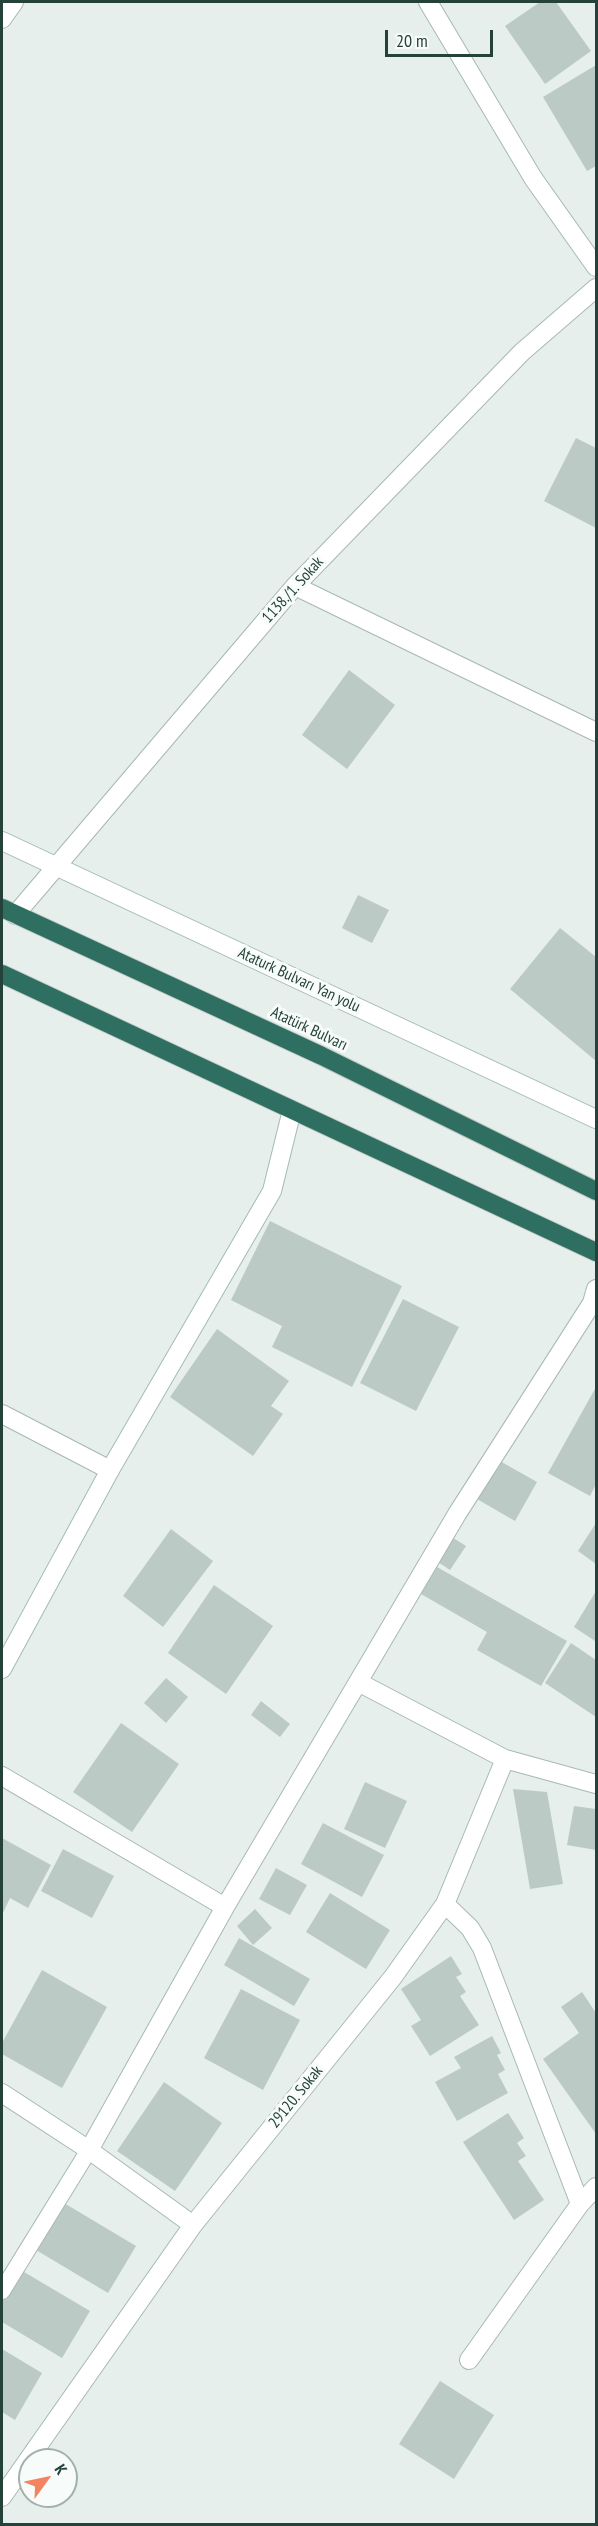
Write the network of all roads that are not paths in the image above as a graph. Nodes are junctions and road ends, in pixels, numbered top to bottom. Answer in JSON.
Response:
{"nodes":[{"id":1,"x":14,"y":2,"type":"edge"},
{"id":2,"x":428,"y":2,"type":"edge"},
{"id":3,"x":2,"y":19,"type":"edge"},
{"id":4,"x":597,"y":267,"type":"edge"},
{"id":5,"x":597,"y":288,"type":"edge"},
{"id":6,"x":295,"y":586,"type":"junction"},
{"id":7,"x":597,"y":732,"type":"edge"},
{"id":8,"x":2,"y":842,"type":"edge"},
{"id":9,"x":54,"y":867,"type":"junction"},
{"id":10,"x":8,"y":912,"type":"edge"},
{"id":11,"x":2,"y":974,"type":"edge"},
{"id":12,"x":292,"y":1110,"type":"junction"},
{"id":13,"x":597,"y":1119,"type":"edge"},
{"id":14,"x":597,"y":1191,"type":"edge"},
{"id":15,"x":597,"y":1252,"type":"edge"},
{"id":16,"x":597,"y":1289,"type":"edge"},
{"id":17,"x":2,"y":1413,"type":"edge"},
{"id":18,"x":110,"y":1470,"type":"junction"},
{"id":19,"x":2,"y":1670,"type":"edge"},
{"id":20,"x":357,"y":1682,"type":"junction"},
{"id":21,"x":505,"y":1759,"type":"junction"},
{"id":22,"x":2,"y":1776,"type":"edge"},
{"id":23,"x":597,"y":1784,"type":"edge"},
{"id":24,"x":445,"y":1904,"type":"junction"},
{"id":25,"x":225,"y":1907,"type":"junction"},
{"id":26,"x":2,"y":2093,"type":"edge"},
{"id":27,"x":89,"y":2150,"type":"junction"},
{"id":28,"x":597,"y":2187,"type":"edge"},
{"id":29,"x":580,"y":2204,"type":"junction"},
{"id":30,"x":193,"y":2225,"type":"junction"},
{"id":31,"x":2,"y":2291,"type":"edge"},
{"id":32,"x":469,"y":2360,"type":"dead end"},
{"id":33,"x":2,"y":2497,"type":"edge"}],
"edges":[{"from":1,"to":3,"type":"street"},
{"from":2,"to":4,"type":"street"},
{"from":5,"to":6,"type":"street","name":"1138./1. Sokak"},
{"from":6,"to":7,"type":"street"},
{"from":6,"to":9,"type":"street","name":"1138./1. Sokak"},
{"from":8,"to":9,"type":"street","name":"Ataturk Bulvarı Yan yolu"},
{"from":9,"to":10,"type":"street","name":"1138./1. Sokak"},
{"from":9,"to":13,"type":"street","name":"Ataturk Bulvarı Yan yolu"},
{"from":10,"to":14,"type":"highway","name":"Atatürk Bulvarı"},
{"from":11,"to":12,"type":"highway"},
{"from":12,"to":15,"type":"highway"},
{"from":12,"to":18,"type":"street"},
{"from":16,"to":20,"type":"street"},
{"from":17,"to":18,"type":"street"},
{"from":18,"to":19,"type":"street"},
{"from":20,"to":21,"type":"street"},
{"from":20,"to":25,"type":"street"},
{"from":21,"to":23,"type":"street"},
{"from":21,"to":24,"type":"street","name":"29120. Sokak"},
{"from":22,"to":25,"type":"street"},
{"from":24,"to":29,"type":"street"},
{"from":24,"to":30,"type":"street","name":"29120. Sokak"},
{"from":25,"to":27,"type":"street"},
{"from":26,"to":27,"type":"street"},
{"from":27,"to":30,"type":"street"},
{"from":27,"to":31,"type":"lane"},
{"from":28,"to":29,"type":"street"},
{"from":29,"to":32,"type":"street"},
{"from":30,"to":33,"type":"street","name":"29120. Sokak"}]}
